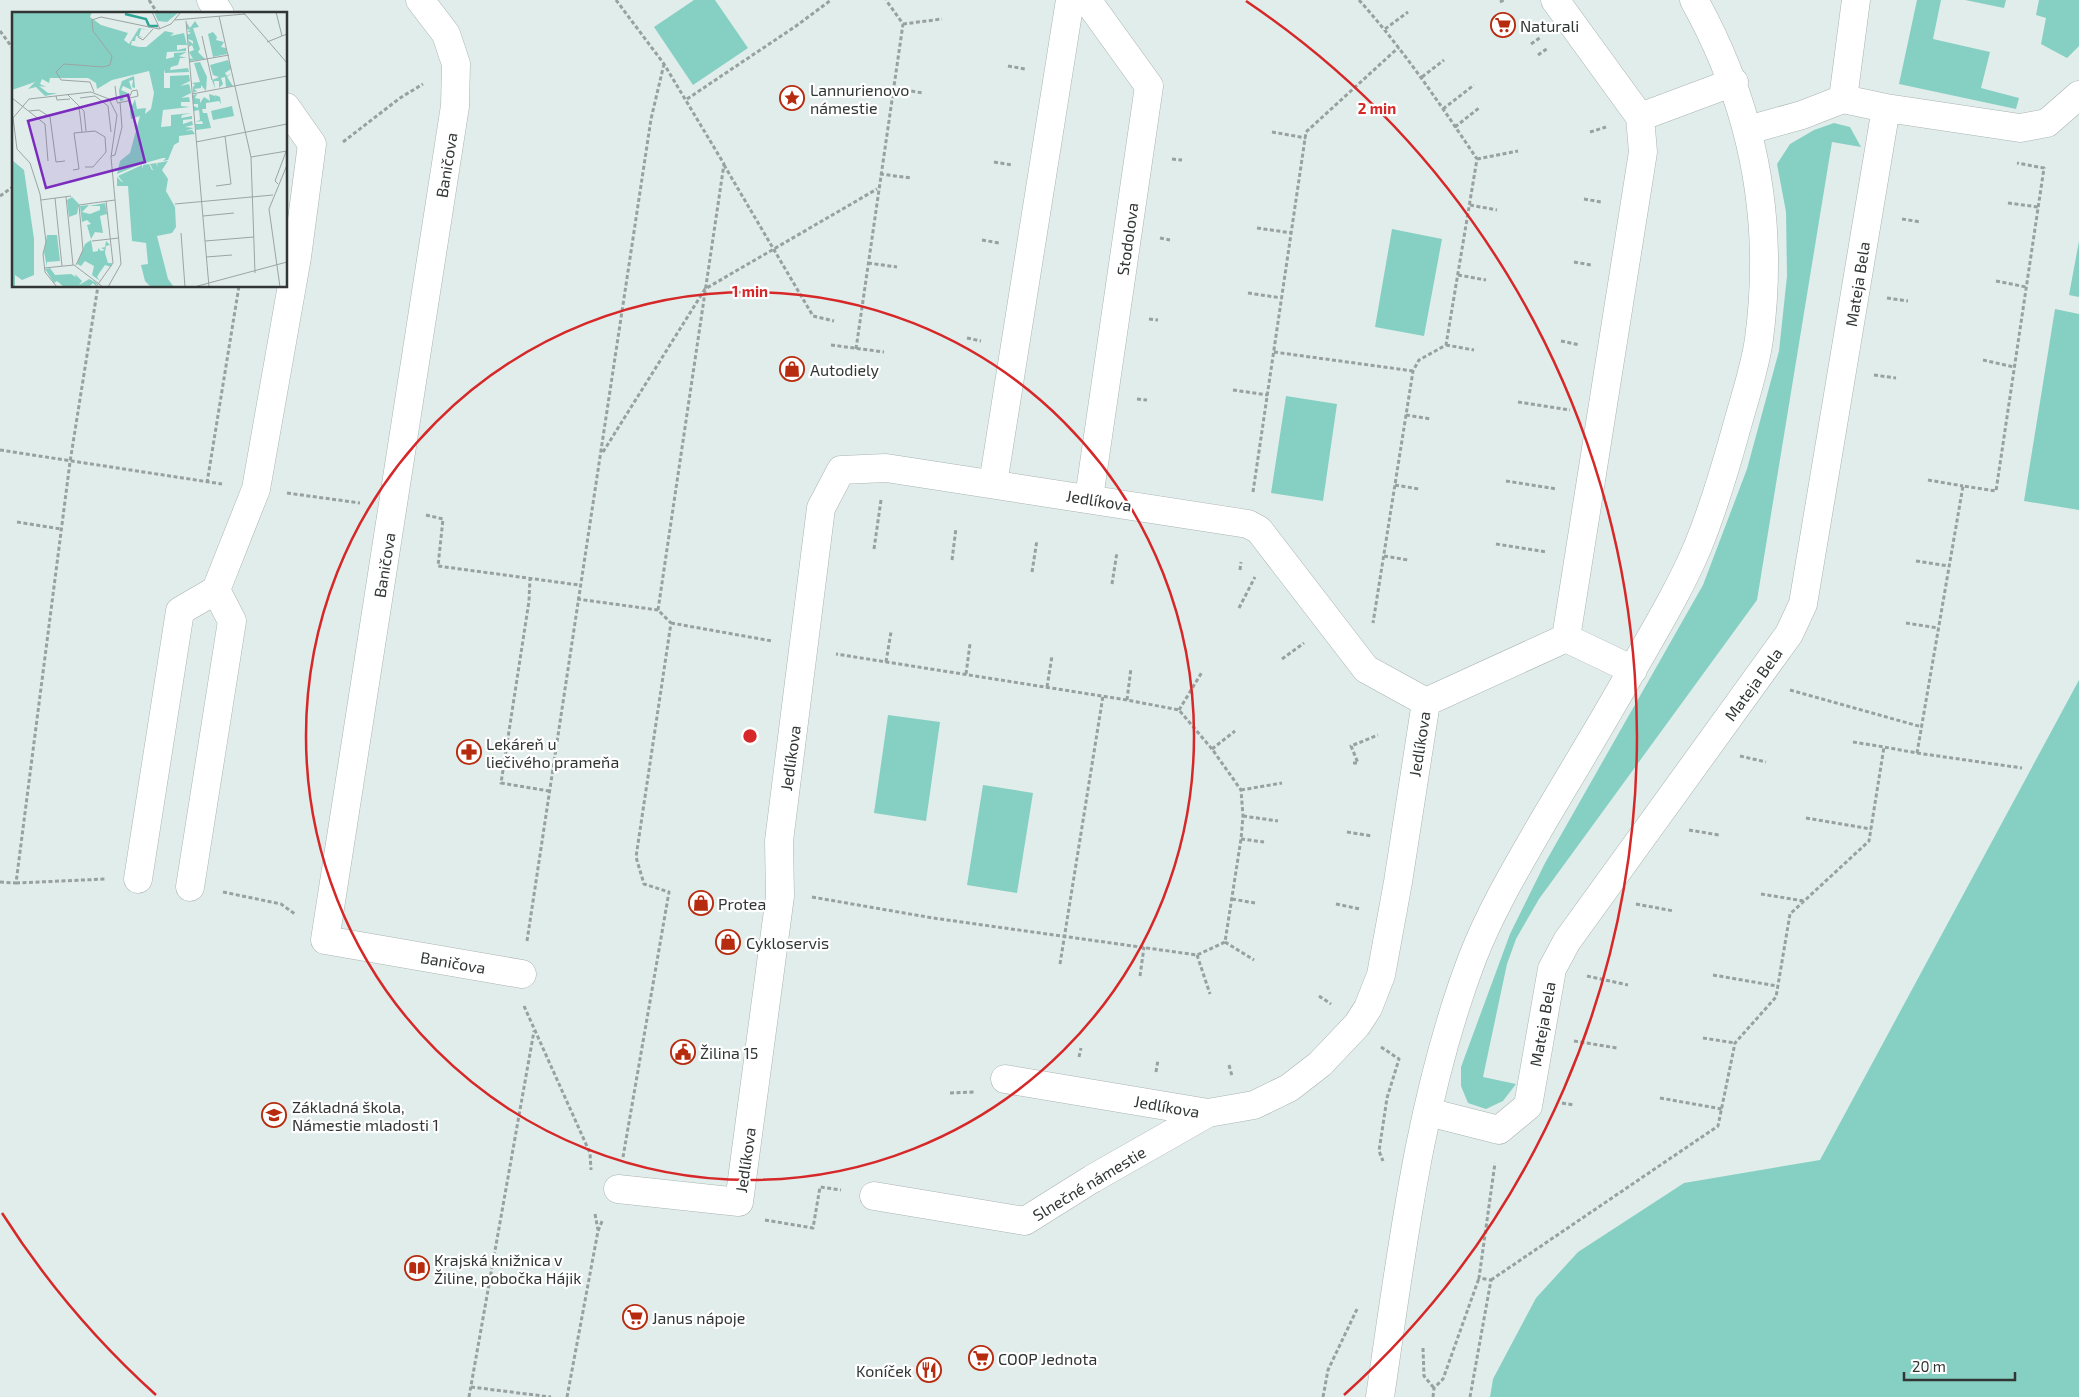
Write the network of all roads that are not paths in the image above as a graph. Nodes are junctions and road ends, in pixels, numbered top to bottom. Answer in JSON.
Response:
{"nodes":[{"id":1,"x":211,"y":0,"type":"edge"},
{"id":2,"x":420,"y":0,"type":"edge"},
{"id":3,"x":1070,"y":0,"type":"edge"},
{"id":4,"x":1087,"y":0,"type":"edge"},
{"id":5,"x":1555,"y":0,"type":"edge"},
{"id":6,"x":1694,"y":0,"type":"edge"},
{"id":7,"x":1856,"y":0,"type":"edge"},
{"id":8,"x":219,"y":12,"type":"edge"},
{"id":9,"x":1734,"y":82,"type":"junction"},
{"id":10,"x":2079,"y":95,"type":"edge"},
{"id":11,"x":1843,"y":99,"type":"junction"},
{"id":12,"x":1886,"y":108,"type":"junction"},
{"id":13,"x":288,"y":111,"type":"edge"},
{"id":14,"x":1640,"y":117,"type":"junction"},
{"id":15,"x":1748,"y":130,"type":"junction"},
{"id":16,"x":993,"y":484,"type":"junction"},
{"id":17,"x":1089,"y":498,"type":"junction"},
{"id":18,"x":216,"y":590,"type":"junction"},
{"id":19,"x":1566,"y":638,"type":"junction"},
{"id":20,"x":1633,"y":670,"type":"junction"},
{"id":21,"x":1426,"y":702,"type":"junction"},
{"id":22,"x":138,"y":879,"type":"dead end"},
{"id":23,"x":190,"y":887,"type":"dead end"},
{"id":24,"x":522,"y":974,"type":"road end"},
{"id":25,"x":1005,"y":1078,"type":"dead end"},
{"id":26,"x":1428,"y":1112,"type":"junction"},
{"id":27,"x":1208,"y":1113,"type":"junction"},
{"id":28,"x":618,"y":1189,"type":"road end"},
{"id":29,"x":874,"y":1196,"type":"dead end"},
{"id":30,"x":1381,"y":1388,"type":"edge"}],
"edges":[{"from":1,"to":8,"type":"street"},
{"from":2,"to":24,"type":"street","name":"Baničova"},
{"from":3,"to":16,"type":"street"},
{"from":4,"to":17,"type":"street","name":"Stodolova"},
{"from":5,"to":14,"type":"street"},
{"from":6,"to":9,"type":"street"},
{"from":7,"to":11,"type":"street"},
{"from":9,"to":14,"type":"street"},
{"from":9,"to":15,"type":"street"},
{"from":10,"to":12,"type":"street"},
{"from":11,"to":12,"type":"street"},
{"from":11,"to":15,"type":"street"},
{"from":12,"to":26,"type":"street","name":"Mateja Bela"},
{"from":13,"to":18,"type":"street"},
{"from":14,"to":19,"type":"street"},
{"from":15,"to":20,"type":"street"},
{"from":16,"to":17,"type":"street","name":"Jedlíkova"},
{"from":16,"to":28,"type":"street","name":"Jedlíkova"},
{"from":17,"to":21,"type":"street","name":"Jedlíkova"},
{"from":18,"to":22,"type":"street"},
{"from":18,"to":23,"type":"street"},
{"from":19,"to":20,"type":"street"},
{"from":19,"to":21,"type":"street"},
{"from":20,"to":26,"type":"street"},
{"from":21,"to":27,"type":"street","name":"Jedlíkova"},
{"from":25,"to":27,"type":"street","name":"Jedlíkova"},
{"from":26,"to":30,"type":"street"},
{"from":27,"to":29,"type":"street","name":"Slnečné námestie"}]}
